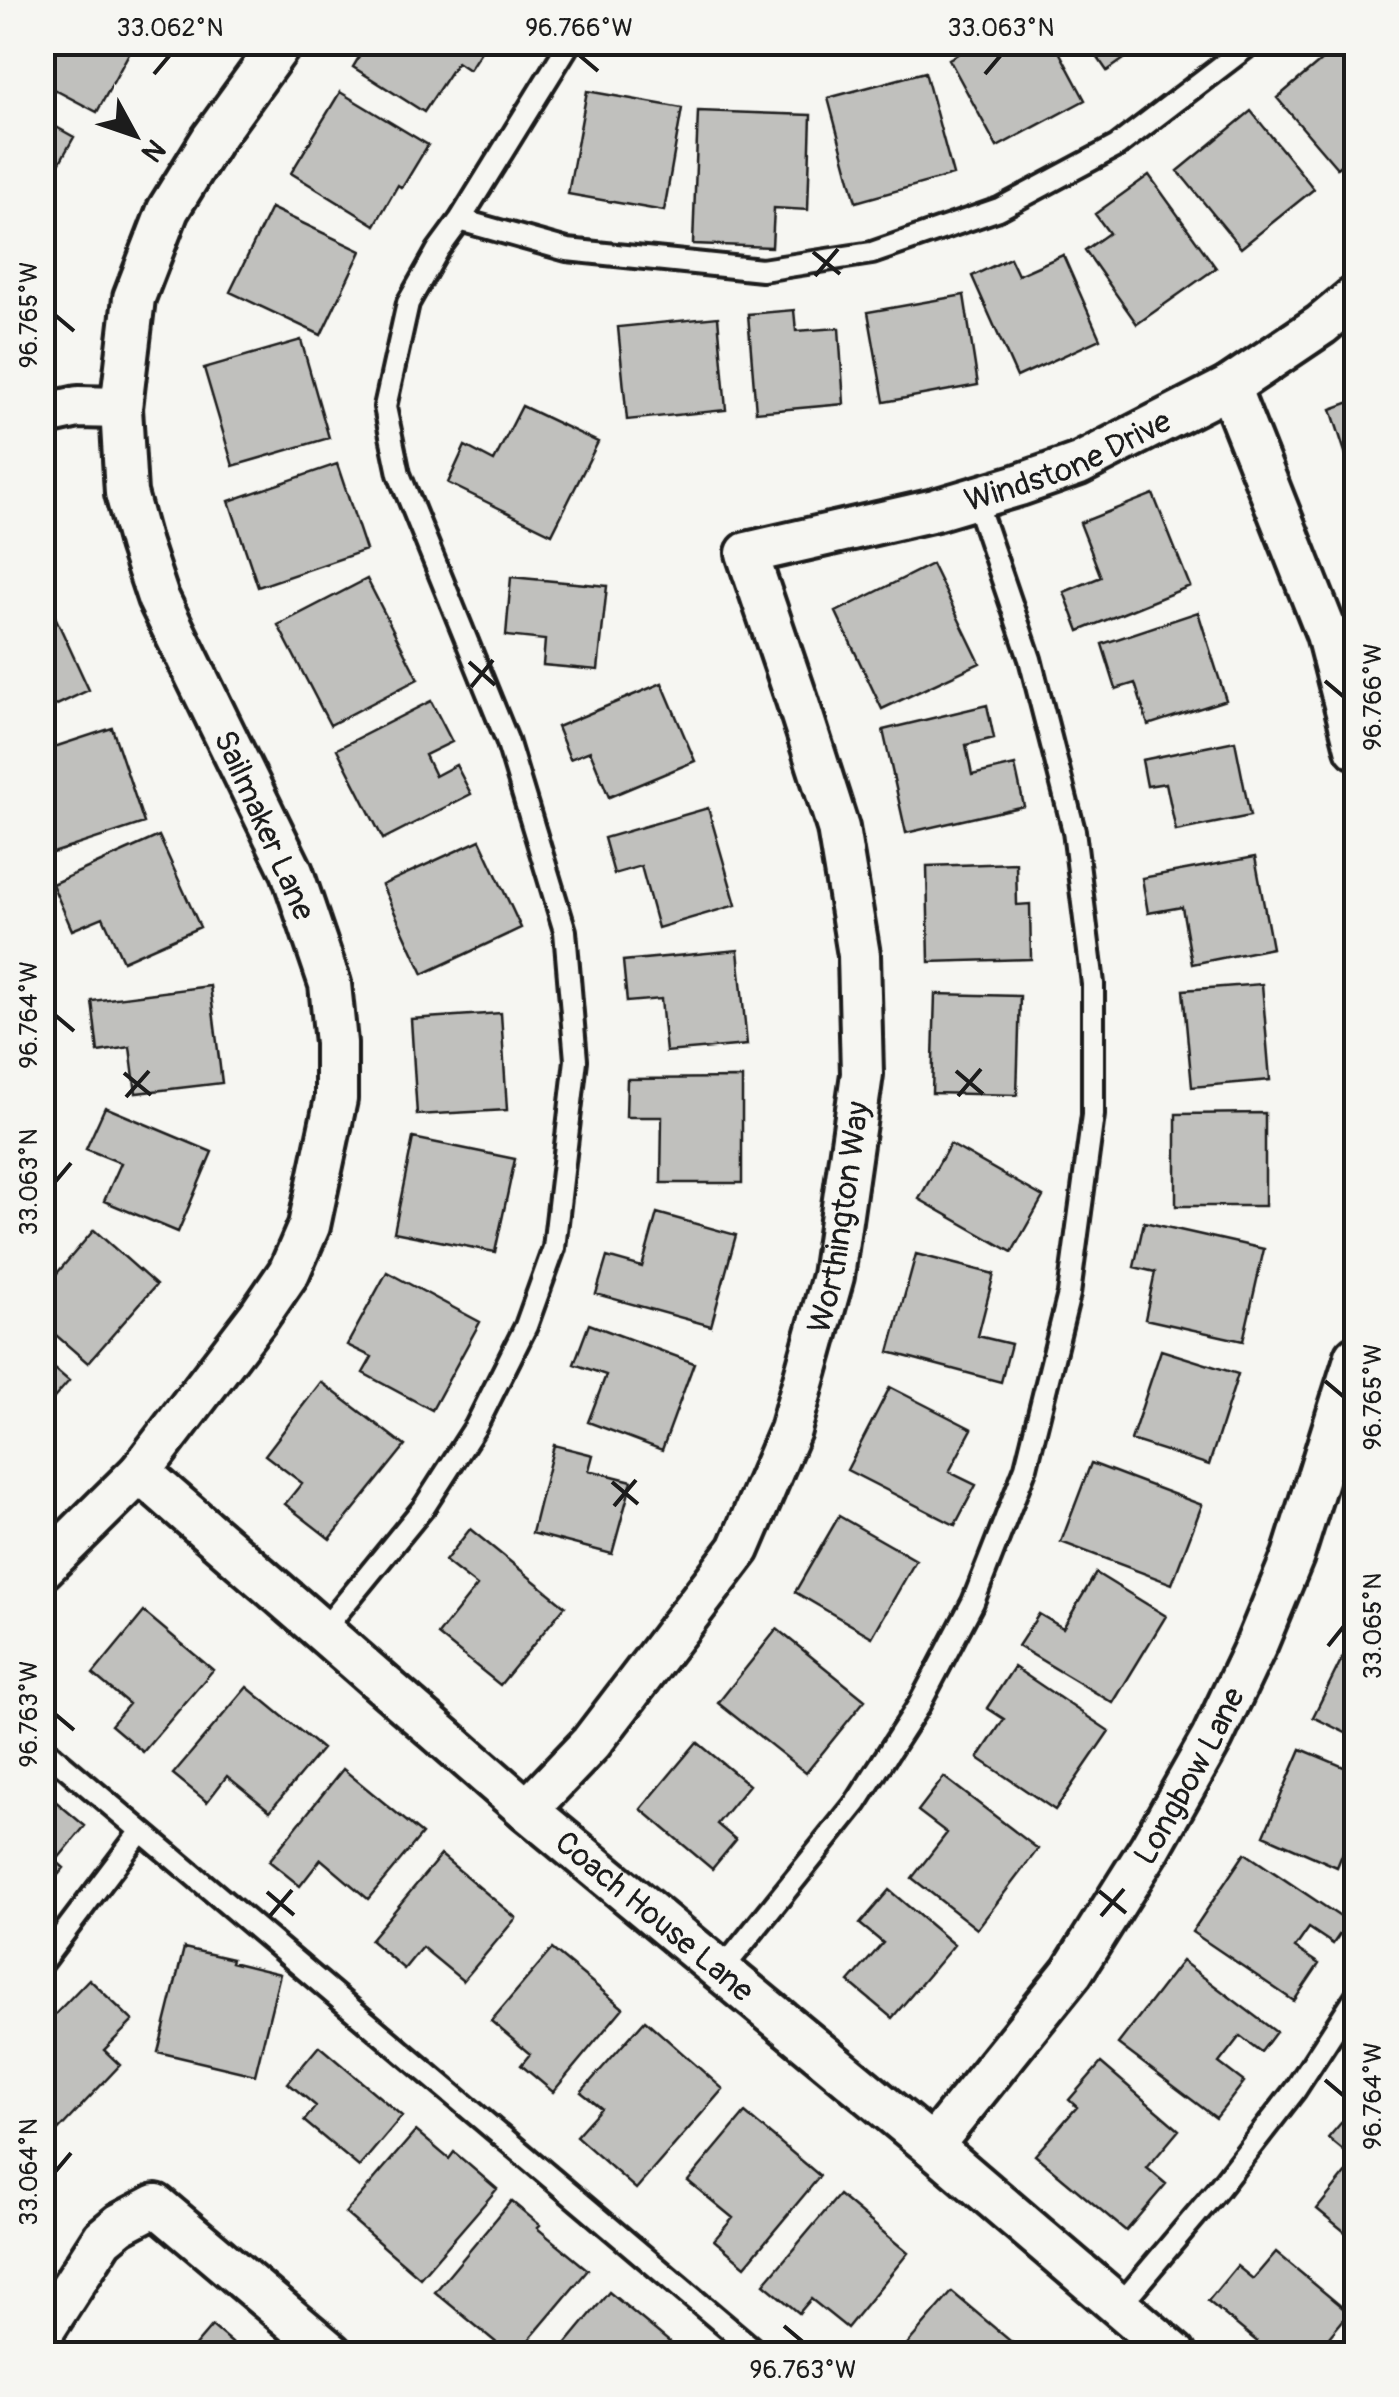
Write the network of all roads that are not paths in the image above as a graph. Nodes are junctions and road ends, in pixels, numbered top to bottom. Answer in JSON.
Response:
{"nodes":[{"id":1,"x":282,"y":42,"type":"edge"},
{"id":2,"x":570,"y":42,"type":"edge"},
{"id":3,"x":1253,"y":42,"type":"edge"},
{"id":4,"x":460,"y":220,"type":"junction"},
{"id":5,"x":1356,"y":296,"type":"edge"},
{"id":6,"x":1229,"y":387,"type":"junction"},
{"id":7,"x":121,"y":408,"type":"junction"},
{"id":8,"x":42,"y":415,"type":"edge"},
{"id":9,"x":974,"y":498,"type":"junction"},
{"id":10,"x":747,"y":553,"type":"joint"},
{"id":11,"x":1356,"y":748,"type":"edge"},
{"id":12,"x":1356,"y":1356,"type":"edge"},
{"id":13,"x":140,"y":1472,"type":"junction"},
{"id":14,"x":47,"y":1557,"type":"edge"},
{"id":15,"x":320,"y":1630,"type":"junction"},
{"id":16,"x":42,"y":1747,"type":"edge"},
{"id":17,"x":527,"y":1810,"type":"junction"},
{"id":18,"x":142,"y":1831,"type":"junction"},
{"id":19,"x":42,"y":1962,"type":"edge"},
{"id":20,"x":722,"y":1971,"type":"junction"},
{"id":21,"x":1356,"y":1996,"type":"edge"},
{"id":22,"x":932,"y":2146,"type":"junction"},
{"id":23,"x":1119,"y":2306,"type":"junction"},
{"id":24,"x":42,"y":2333,"type":"edge"},
{"id":25,"x":332,"y":2354,"type":"edge"},
{"id":26,"x":759,"y":2354,"type":"edge"},
{"id":27,"x":1175,"y":2354,"type":"edge"}],
"edges":[{"from":1,"to":7,"type":"street","name":"Sailmaker Lane"},
{"from":2,"to":4,"type":"lane"},
{"from":3,"to":4,"type":"lane"},
{"from":4,"to":15,"type":"lane"},
{"from":5,"to":6,"type":"street","name":"Windstone Drive"},
{"from":6,"to":9,"type":"street","name":"Windstone Drive"},
{"from":6,"to":11,"type":"street"},
{"from":7,"to":8,"type":"street"},
{"from":7,"to":13,"type":"street","name":"Sailmaker Lane"},
{"from":9,"to":10,"type":"street","name":"Windstone Drive"},
{"from":9,"to":20,"type":"lane"},
{"from":10,"to":17,"type":"street","name":"Worthington Way"},
{"from":12,"to":22,"type":"street","name":"Longbow Lane"},
{"from":13,"to":14,"type":"street","name":"Sailmaker Lane"},
{"from":13,"to":15,"type":"street","name":"Coach House Lane"},
{"from":15,"to":17,"type":"street","name":"Coach House Lane"},
{"from":16,"to":18,"type":"lane"},
{"from":17,"to":20,"type":"street","name":"Coach House Lane"},
{"from":18,"to":19,"type":"lane"},
{"from":18,"to":26,"type":"lane"},
{"from":20,"to":22,"type":"street","name":"Coach House Lane"},
{"from":21,"to":23,"type":"lane"},
{"from":22,"to":23,"type":"street","name":"Coach House Lane"},
{"from":23,"to":27,"type":"street","name":"Coach House Lane"},
{"from":24,"to":25,"type":"street"}]}
